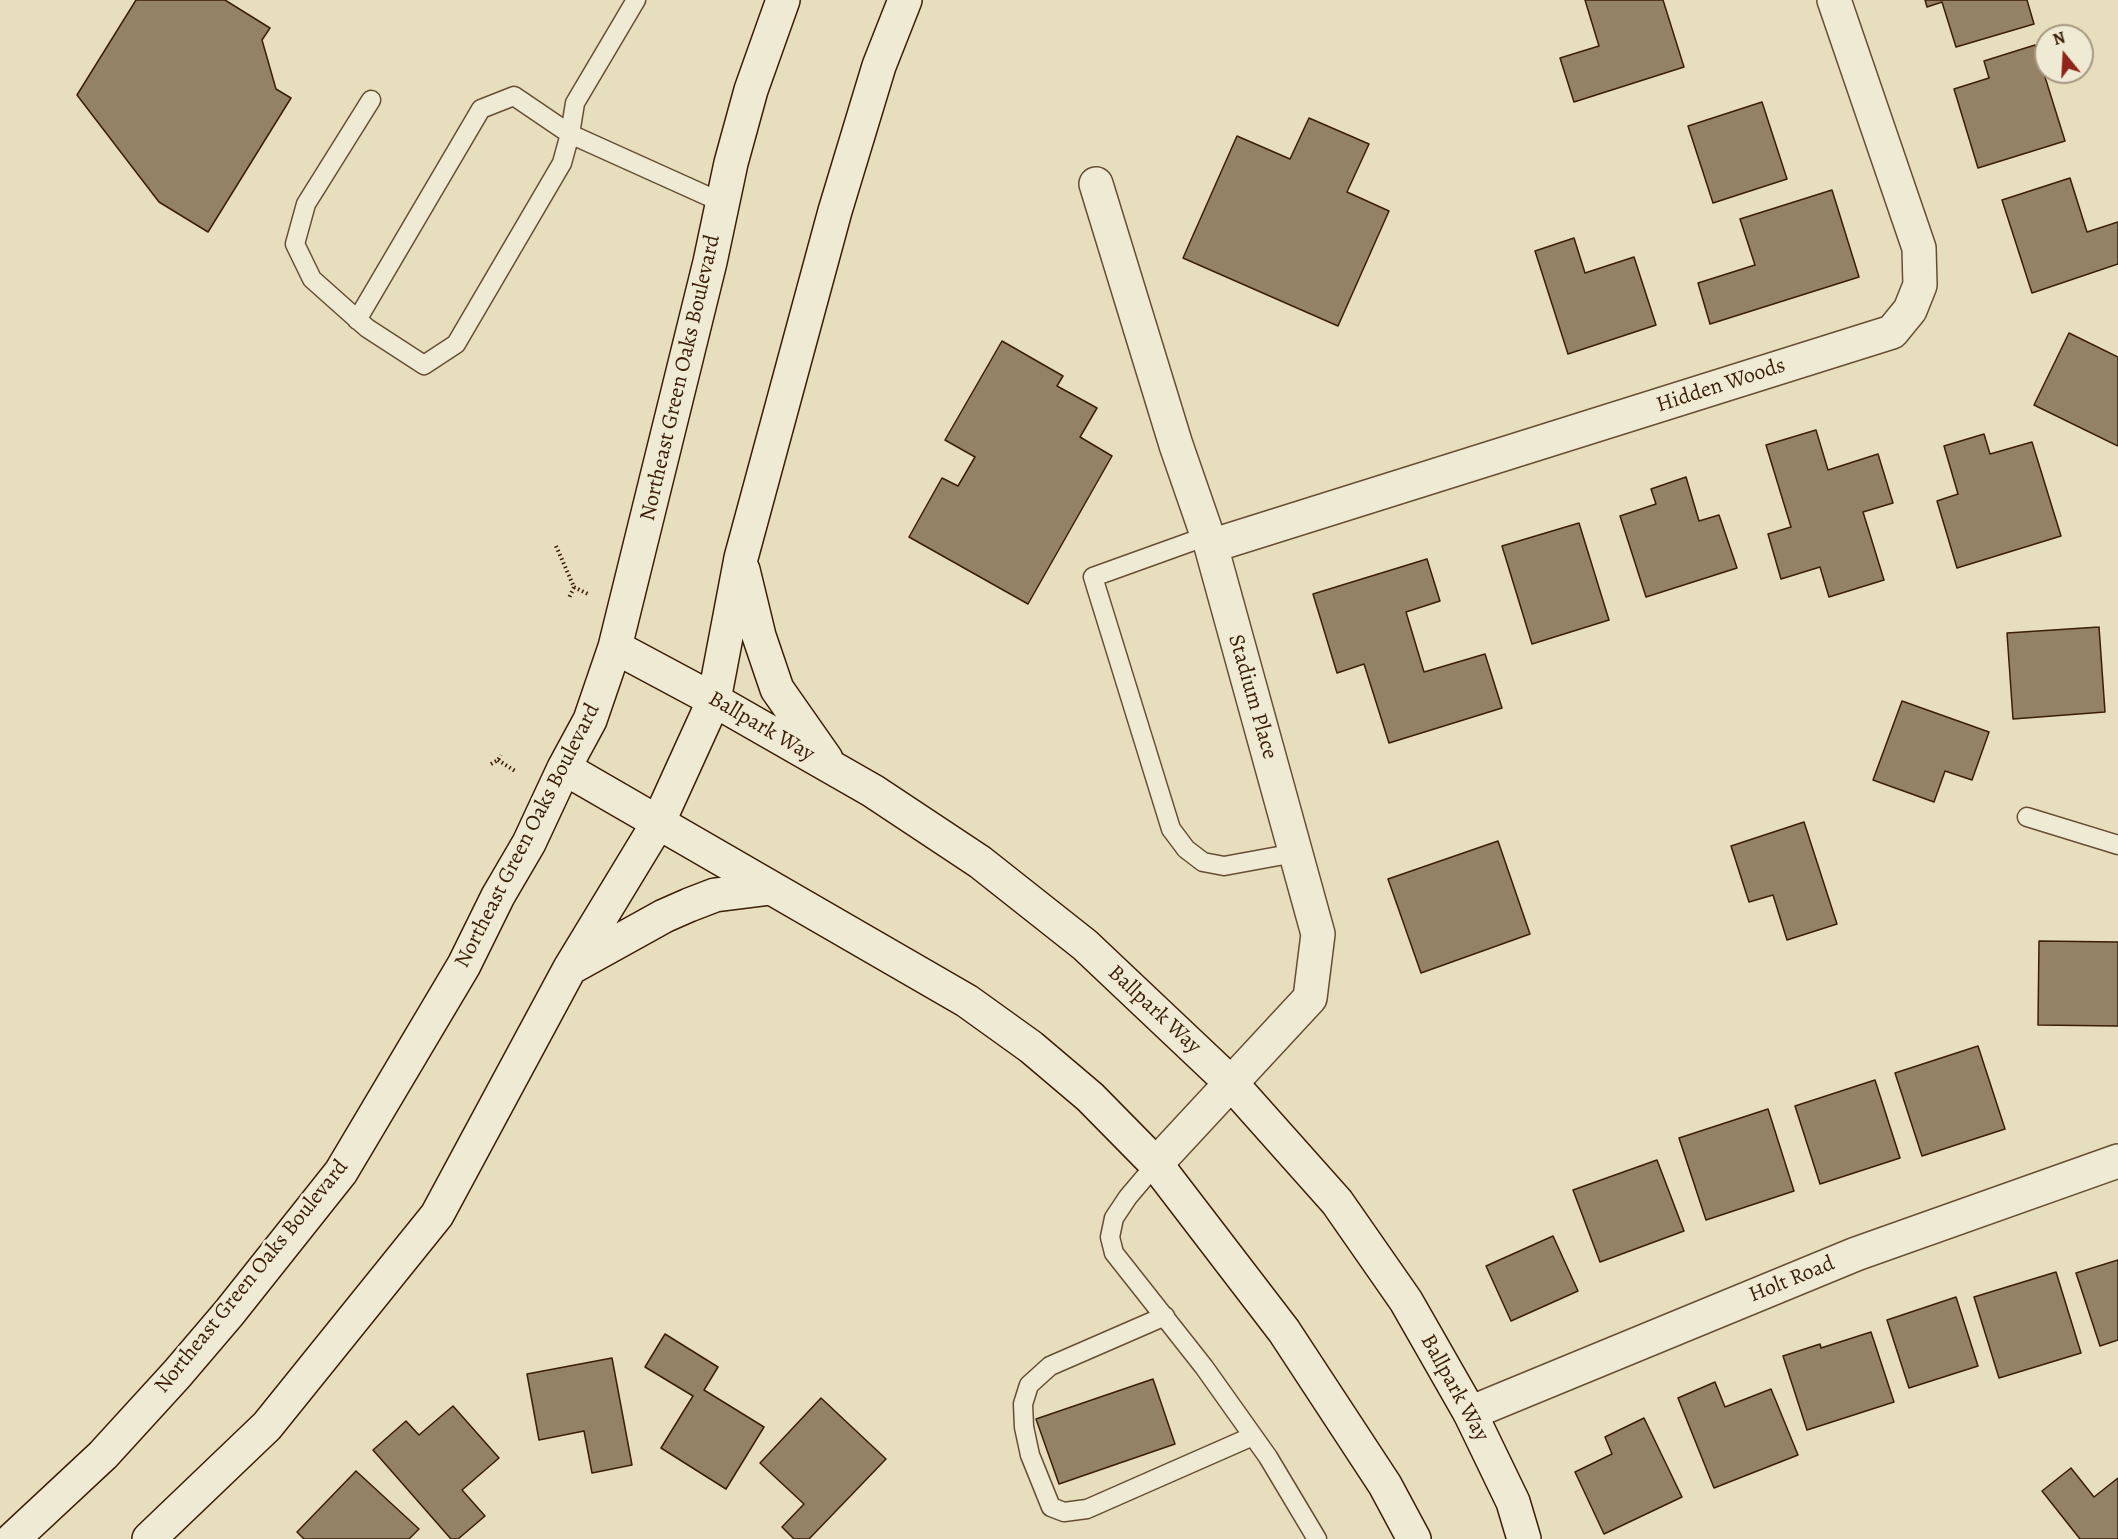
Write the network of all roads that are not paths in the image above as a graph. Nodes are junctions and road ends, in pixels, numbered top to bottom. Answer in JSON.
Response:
{"nodes":[{"id":1,"x":636,"y":0,"type":"edge"},
{"id":2,"x":783,"y":0,"type":"edge"},
{"id":3,"x":905,"y":0,"type":"edge"},
{"id":4,"x":1834,"y":0,"type":"edge"},
{"id":5,"x":371,"y":100,"type":"dead end"},
{"id":6,"x":570,"y":134,"type":"junction"},
{"id":7,"x":1096,"y":184,"type":"dead end"},
{"id":8,"x":723,"y":203,"type":"junction"},
{"id":9,"x":357,"y":320,"type":"junction"},
{"id":10,"x":1209,"y":541,"type":"junction"},
{"id":11,"x":741,"y":558,"type":"junction"},
{"id":12,"x":615,"y":647,"type":"junction"},
{"id":13,"x":714,"y":700,"type":"junction"},
{"id":14,"x":564,"y":768,"type":"junction"},
{"id":15,"x":833,"y":768,"type":"junction"},
{"id":16,"x":2027,"y":817,"type":"dead end"},
{"id":17,"x":658,"y":823,"type":"junction"},
{"id":18,"x":2118,"y":845,"type":"edge"},
{"id":19,"x":1295,"y":853,"type":"junction"},
{"id":20,"x":771,"y":888,"type":"junction"},
{"id":21,"x":570,"y":968,"type":"junction"},
{"id":22,"x":1231,"y":1083,"type":"junction"},
{"id":23,"x":2118,"y":1161,"type":"edge"},
{"id":24,"x":1156,"y":1164,"type":"junction"},
{"id":25,"x":1165,"y":1316,"type":"junction"},
{"id":26,"x":1470,"y":1413,"type":"junction"},
{"id":27,"x":1253,"y":1436,"type":"junction"},
{"id":28,"x":13,"y":1539,"type":"edge"},
{"id":29,"x":149,"y":1539,"type":"edge"},
{"id":30,"x":1317,"y":1539,"type":"edge"},
{"id":31,"x":1414,"y":1539,"type":"edge"},
{"id":32,"x":1524,"y":1539,"type":"edge"}],
"edges":[{"from":1,"to":6,"type":"lane"},
{"from":2,"to":8,"type":"main road","name":"Northeast Green Oaks Boulevard"},
{"from":3,"to":11,"type":"main road"},
{"from":4,"to":10,"type":"main road","name":"Hidden Woods"},
{"from":5,"to":9,"type":"lane"},
{"from":6,"to":8,"type":"lane"},
{"from":6,"to":9,"type":"lane"},
{"from":6,"to":9,"type":"lane"},
{"from":7,"to":10,"type":"main road","name":"Stadium Place"},
{"from":8,"to":12,"type":"main road","name":"Northeast Green Oaks Boulevard"},
{"from":10,"to":19,"type":"main road","name":"Stadium Place"},
{"from":10,"to":19,"type":"lane"},
{"from":11,"to":13,"type":"main road"},
{"from":11,"to":15,"type":"main road"},
{"from":12,"to":13,"type":"main road","name":"Ballpark Way"},
{"from":12,"to":14,"type":"main road","name":"Northeast Green Oaks Boulevard"},
{"from":13,"to":15,"type":"main road","name":"Ballpark Way"},
{"from":13,"to":17,"type":"main road"},
{"from":14,"to":17,"type":"main road"},
{"from":14,"to":28,"type":"main road","name":"Northeast Green Oaks Boulevard"},
{"from":15,"to":22,"type":"main road","name":"Ballpark Way"},
{"from":16,"to":18,"type":"lane"},
{"from":17,"to":20,"type":"main road"},
{"from":17,"to":21,"type":"main road"},
{"from":19,"to":22,"type":"main road","name":"Stadium Place"},
{"from":20,"to":21,"type":"main road"},
{"from":20,"to":24,"type":"main road"},
{"from":21,"to":29,"type":"main road"},
{"from":22,"to":24,"type":"main road","name":"Stadium Place"},
{"from":22,"to":26,"type":"main road","name":"Ballpark Way"},
{"from":23,"to":26,"type":"main road","name":"Holt Road"},
{"from":24,"to":25,"type":"lane"},
{"from":24,"to":31,"type":"main road"},
{"from":25,"to":27,"type":"lane"},
{"from":25,"to":27,"type":"lane"},
{"from":26,"to":32,"type":"main road","name":"Ballpark Way"},
{"from":27,"to":30,"type":"lane"}]}
